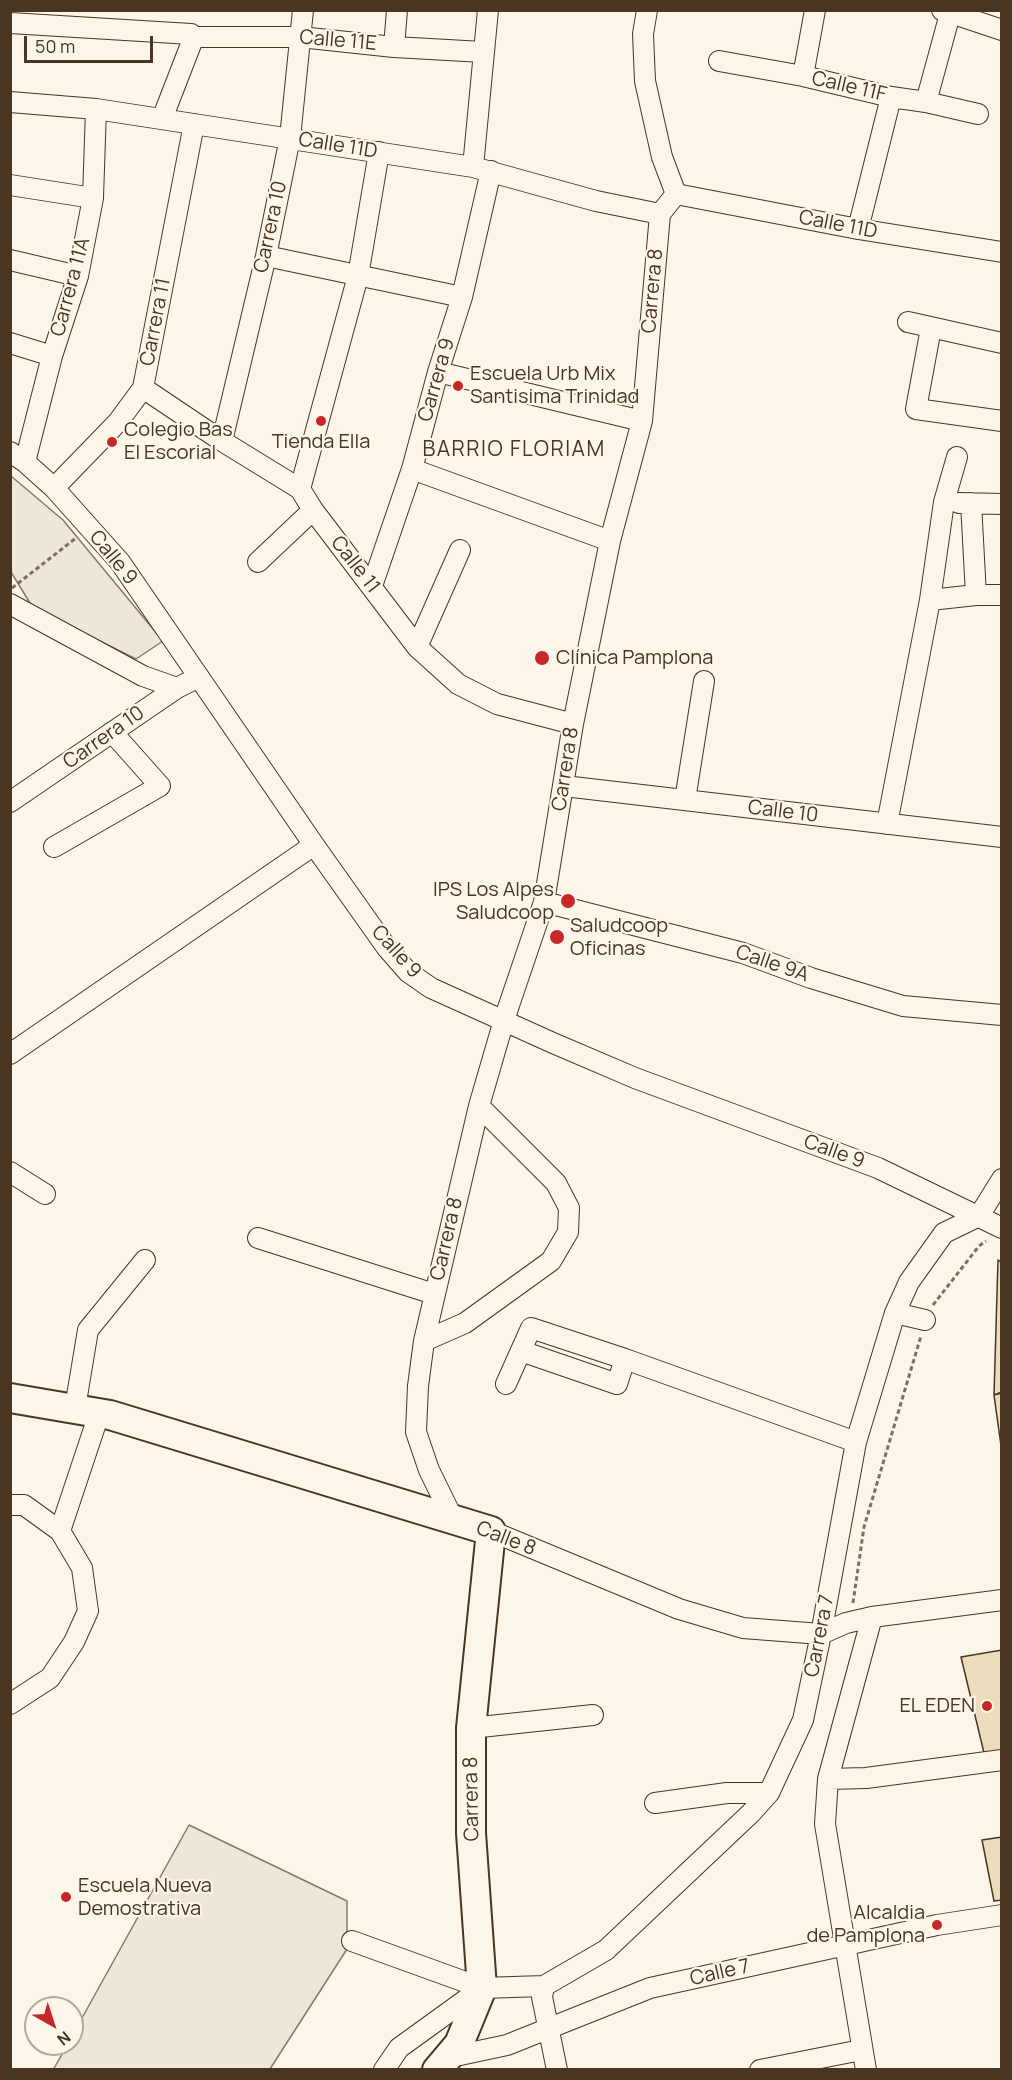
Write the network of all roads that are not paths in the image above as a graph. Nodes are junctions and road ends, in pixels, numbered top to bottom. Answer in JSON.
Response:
{"nodes":[{"id":1,"x":303,"y":10,"type":"edge"},
{"id":2,"x":397,"y":10,"type":"edge"},
{"id":3,"x":488,"y":10,"type":"edge"},
{"id":4,"x":646,"y":10,"type":"edge"},
{"id":5,"x":815,"y":10,"type":"edge"},
{"id":6,"x":946,"y":12,"type":"edge"},
{"id":7,"x":10,"y":22,"type":"edge"},
{"id":8,"x":1002,"y":30,"type":"edge"},
{"id":9,"x":300,"y":37,"type":"junction"},
{"id":10,"x":193,"y":38,"type":"junction"},
{"id":11,"x":394,"y":47,"type":"junction"},
{"id":12,"x":483,"y":52,"type":"junction"},
{"id":13,"x":719,"y":61,"type":"dead end"},
{"id":14,"x":803,"y":76,"type":"junction"},
{"id":15,"x":891,"y":97,"type":"junction"},
{"id":16,"x":10,"y":102,"type":"edge"},
{"id":17,"x":926,"y":102,"type":"junction"},
{"id":18,"x":96,"y":109,"type":"junction"},
{"id":19,"x":978,"y":114,"type":"dead end"},
{"id":20,"x":162,"y":119,"type":"junction"},
{"id":21,"x":194,"y":124,"type":"junction"},
{"id":22,"x":290,"y":138,"type":"junction"},
{"id":23,"x":379,"y":152,"type":"junction"},
{"id":24,"x":482,"y":169,"type":"junction"},
{"id":25,"x":10,"y":185,"type":"edge"},
{"id":26,"x":676,"y":194,"type":"junction"},
{"id":27,"x":93,"y":198,"type":"junction"},
{"id":28,"x":660,"y":214,"type":"junction"},
{"id":29,"x":858,"y":229,"type":"junction"},
{"id":30,"x":1002,"y":252,"type":"edge"},
{"id":31,"x":266,"y":256,"type":"junction"},
{"id":32,"x":10,"y":260,"type":"edge"},
{"id":33,"x":78,"y":276,"type":"junction"},
{"id":34,"x":358,"y":276,"type":"junction"},
{"id":35,"x":462,"y":297,"type":"junction"},
{"id":36,"x":908,"y":322,"type":"dead end"},
{"id":37,"x":931,"y":328,"type":"junction"},
{"id":38,"x":10,"y":343,"type":"edge"},
{"id":39,"x":1002,"y":343,"type":"edge"},
{"id":40,"x":52,"y":356,"type":"junction"},
{"id":41,"x":438,"y":372,"type":"junction"},
{"id":42,"x":143,"y":388,"type":"junction"},
{"id":43,"x":642,"y":421,"type":"junction"},
{"id":44,"x":1002,"y":421,"type":"edge"},
{"id":45,"x":222,"y":441,"type":"junction"},
{"id":46,"x":18,"y":457,"type":"edge"},
{"id":47,"x":957,"y":457,"type":"dead end"},
{"id":48,"x":412,"y":469,"type":"junction"},
{"id":49,"x":54,"y":488,"type":"junction"},
{"id":50,"x":300,"y":489,"type":"junction"},
{"id":51,"x":944,"y":502,"type":"junction"},
{"id":52,"x":970,"y":503,"type":"junction"},
{"id":53,"x":1002,"y":504,"type":"edge"},
{"id":54,"x":313,"y":510,"type":"junction"},
{"id":55,"x":610,"y":541,"type":"junction"},
{"id":56,"x":460,"y":550,"type":"dead end"},
{"id":57,"x":258,"y":562,"type":"dead end"},
{"id":58,"x":372,"y":586,"type":"junction"},
{"id":59,"x":976,"y":595,"type":"junction"},
{"id":60,"x":1002,"y":595,"type":"edge"},
{"id":61,"x":930,"y":600,"type":"junction"},
{"id":62,"x":10,"y":604,"type":"edge"},
{"id":63,"x":417,"y":647,"type":"junction"},
{"id":64,"x":200,"y":677,"type":"junction"},
{"id":65,"x":704,"y":681,"type":"dead end"},
{"id":66,"x":177,"y":688,"type":"junction"},
{"id":67,"x":573,"y":724,"type":"junction"},
{"id":68,"x":112,"y":732,"type":"junction"},
{"id":69,"x":564,"y":786,"type":"junction"},
{"id":70,"x":685,"y":800,"type":"junction"},
{"id":71,"x":10,"y":802,"type":"edge"},
{"id":72,"x":887,"y":824,"type":"junction"},
{"id":73,"x":1002,"y":837,"type":"edge"},
{"id":74,"x":314,"y":845,"type":"junction"},
{"id":75,"x":54,"y":847,"type":"dead end"},
{"id":76,"x":544,"y":902,"type":"junction"},
{"id":77,"x":1002,"y":1015,"type":"edge"},
{"id":78,"x":504,"y":1020,"type":"junction"},
{"id":79,"x":10,"y":1054,"type":"edge"},
{"id":80,"x":479,"y":1106,"type":"junction"},
{"id":81,"x":10,"y":1172,"type":"edge"},
{"id":82,"x":1002,"y":1179,"type":"edge"},
{"id":83,"x":45,"y":1194,"type":"dead end"},
{"id":84,"x":990,"y":1226,"type":"edge"},
{"id":85,"x":258,"y":1238,"type":"dead end"},
{"id":86,"x":145,"y":1260,"type":"dead end"},
{"id":87,"x":434,"y":1294,"type":"junction"},
{"id":88,"x":424,"y":1341,"type":"junction"},
{"id":89,"x":521,"y":1351,"type":"junction"},
{"id":90,"x":626,"y":1359,"type":"junction"},
{"id":91,"x":506,"y":1384,"type":"dead end"},
{"id":92,"x":10,"y":1398,"type":"edge"},
{"id":93,"x":87,"y":1411,"type":"junction"},
{"id":94,"x":856,"y":1442,"type":"junction"},
{"id":95,"x":10,"y":1505,"type":"edge"},
{"id":96,"x":453,"y":1519,"type":"junction"},
{"id":97,"x":60,"y":1531,"type":"junction"},
{"id":98,"x":492,"y":1531,"type":"junction"},
{"id":99,"x":1002,"y":1600,"type":"edge"},
{"id":100,"x":872,"y":1617,"type":"junction"},
{"id":101,"x":837,"y":1627,"type":"junction"},
{"id":102,"x":10,"y":1704,"type":"edge"},
{"id":103,"x":593,"y":1715,"type":"dead end"},
{"id":104,"x":471,"y":1728,"type":"junction"},
{"id":105,"x":1002,"y":1760,"type":"edge"},
{"id":106,"x":828,"y":1779,"type":"junction"},
{"id":107,"x":769,"y":1793,"type":"junction"},
{"id":108,"x":655,"y":1803,"type":"dead end"},
{"id":109,"x":1002,"y":1915,"type":"edge"},
{"id":110,"x":352,"y":1941,"type":"dead end"},
{"id":111,"x":845,"y":1945,"type":"junction"},
{"id":112,"x":478,"y":1998,"type":"junction"},
{"id":113,"x":545,"y":2005,"type":"junction"},
{"id":114,"x":861,"y":2050,"type":"junction"},
{"id":115,"x":447,"y":2057,"type":"edge"},
{"id":116,"x":384,"y":2070,"type":"edge"},
{"id":117,"x":557,"y":2070,"type":"edge"},
{"id":118,"x":760,"y":2070,"type":"edge"},
{"id":119,"x":866,"y":2070,"type":"edge"}],
"edges":[{"from":1,"to":9,"type":"street","name":"Carrera 10"},
{"from":2,"to":11,"type":"street"},
{"from":3,"to":12,"type":"street","name":"Carrera 9"},
{"from":4,"to":26,"type":"street"},
{"from":5,"to":14,"type":"street"},
{"from":6,"to":8,"type":"street"},
{"from":6,"to":17,"type":"street"},
{"from":7,"to":10,"type":"street","name":"Calle 11E"},
{"from":9,"to":10,"type":"street","name":"Calle 11E"},
{"from":9,"to":11,"type":"street","name":"Calle 11E"},
{"from":9,"to":22,"type":"street","name":"Carrera 10"},
{"from":10,"to":20,"type":"street"},
{"from":11,"to":12,"type":"street","name":"Calle 11E"},
{"from":12,"to":24,"type":"street","name":"Carrera 9"},
{"from":13,"to":14,"type":"street","name":"Calle 11F"},
{"from":14,"to":15,"type":"street","name":"Calle 11F"},
{"from":15,"to":17,"type":"street","name":"Calle 11F"},
{"from":15,"to":29,"type":"street"},
{"from":16,"to":18,"type":"street","name":"Calle 11D"},
{"from":17,"to":19,"type":"street","name":"Calle 11F"},
{"from":18,"to":20,"type":"street","name":"Calle 11D"},
{"from":18,"to":27,"type":"street","name":"Carrera 11A"},
{"from":20,"to":21,"type":"street","name":"Calle 11D"},
{"from":21,"to":22,"type":"street","name":"Calle 11D"},
{"from":21,"to":42,"type":"street","name":"Carrera 11"},
{"from":22,"to":23,"type":"street","name":"Calle 11D"},
{"from":22,"to":31,"type":"street","name":"Carrera 10"},
{"from":23,"to":24,"type":"street","name":"Calle 11D"},
{"from":23,"to":34,"type":"street"},
{"from":24,"to":28,"type":"street","name":"Calle 11D"},
{"from":24,"to":35,"type":"street","name":"Carrera 9"},
{"from":25,"to":27,"type":"street"},
{"from":26,"to":28,"type":"street"},
{"from":26,"to":29,"type":"street","name":"Calle 11D"},
{"from":27,"to":33,"type":"street","name":"Carrera 11A"},
{"from":28,"to":43,"type":"street","name":"Carrera 8"},
{"from":29,"to":30,"type":"street","name":"Calle 11D"},
{"from":31,"to":34,"type":"street"},
{"from":31,"to":45,"type":"street","name":"Carrera 10"},
{"from":32,"to":33,"type":"street"},
{"from":33,"to":40,"type":"street","name":"Carrera 11A"},
{"from":34,"to":35,"type":"street"},
{"from":34,"to":50,"type":"street"},
{"from":35,"to":41,"type":"street","name":"Carrera 9"},
{"from":36,"to":37,"type":"street"},
{"from":37,"to":39,"type":"street"},
{"from":37,"to":44,"type":"street"},
{"from":38,"to":40,"type":"street"},
{"from":40,"to":46,"type":"street","name":"Carrera 11A"},
{"from":41,"to":43,"type":"street"},
{"from":41,"to":48,"type":"street","name":"Carrera 9"},
{"from":42,"to":45,"type":"street","name":"Calle 11"},
{"from":42,"to":49,"type":"street","name":"Carrera 11"},
{"from":43,"to":55,"type":"street","name":"Carrera 8"},
{"from":45,"to":50,"type":"street","name":"Calle 11"},
{"from":46,"to":49,"type":"street","name":"Calle 9"},
{"from":47,"to":51,"type":"street"},
{"from":48,"to":55,"type":"street"},
{"from":48,"to":58,"type":"street","name":"Carrera 9"},
{"from":49,"to":64,"type":"street","name":"Calle 9"},
{"from":50,"to":54,"type":"street","name":"Calle 11"},
{"from":51,"to":52,"type":"street"},
{"from":51,"to":61,"type":"street"},
{"from":52,"to":53,"type":"street"},
{"from":52,"to":59,"type":"street"},
{"from":54,"to":57,"type":"street"},
{"from":54,"to":58,"type":"street","name":"Calle 11"},
{"from":55,"to":67,"type":"street","name":"Carrera 8"},
{"from":56,"to":63,"type":"street"},
{"from":58,"to":63,"type":"street","name":"Calle 11"},
{"from":59,"to":60,"type":"street"},
{"from":59,"to":61,"type":"street"},
{"from":61,"to":72,"type":"street"},
{"from":62,"to":66,"type":"street"},
{"from":63,"to":67,"type":"street","name":"Calle 11"},
{"from":64,"to":66,"type":"street","name":"Carrera 10"},
{"from":64,"to":74,"type":"street","name":"Calle 9"},
{"from":65,"to":70,"type":"street"},
{"from":66,"to":68,"type":"street","name":"Carrera 10"},
{"from":67,"to":69,"type":"street","name":"Carrera 8"},
{"from":68,"to":71,"type":"street","name":"Carrera 10"},
{"from":68,"to":75,"type":"street"},
{"from":69,"to":70,"type":"street","name":"Calle 10"},
{"from":69,"to":76,"type":"street","name":"Carrera 8"},
{"from":70,"to":72,"type":"street","name":"Calle 10"},
{"from":72,"to":73,"type":"street","name":"Calle 10"},
{"from":74,"to":78,"type":"street","name":"Calle 9"},
{"from":74,"to":79,"type":"street"},
{"from":76,"to":77,"type":"street","name":"Calle 9A"},
{"from":76,"to":78,"type":"street","name":"Carrera 8"},
{"from":78,"to":80,"type":"street","name":"Carrera 8"},
{"from":78,"to":84,"type":"street","name":"Calle 9"},
{"from":80,"to":87,"type":"street","name":"Carrera 8"},
{"from":80,"to":88,"type":"street"},
{"from":81,"to":83,"type":"street"},
{"from":82,"to":84,"type":"street"},
{"from":84,"to":94,"type":"street","name":"Carrera 7"},
{"from":85,"to":87,"type":"street"},
{"from":86,"to":93,"type":"street"},
{"from":87,"to":88,"type":"street","name":"Carrera 8"},
{"from":88,"to":96,"type":"street","name":"Carrera 8"},
{"from":89,"to":90,"type":"street"},
{"from":89,"to":90,"type":"street"},
{"from":89,"to":91,"type":"street"},
{"from":90,"to":94,"type":"street"},
{"from":92,"to":93,"type":"highway","name":"Calle 8"},
{"from":93,"to":96,"type":"highway","name":"Calle 8"},
{"from":93,"to":97,"type":"street"},
{"from":94,"to":101,"type":"street","name":"Carrera 7"},
{"from":95,"to":97,"type":"street"},
{"from":96,"to":98,"type":"highway","name":"Calle 8"},
{"from":97,"to":102,"type":"street"},
{"from":98,"to":101,"type":"street","name":"Calle 8"},
{"from":98,"to":104,"type":"highway","name":"Carrera 8"},
{"from":99,"to":100,"type":"street","name":"Calle 8"},
{"from":100,"to":101,"type":"street","name":"Calle 8"},
{"from":100,"to":106,"type":"street"},
{"from":101,"to":107,"type":"street","name":"Carrera 7"},
{"from":103,"to":104,"type":"street"},
{"from":104,"to":112,"type":"highway","name":"Carrera 8"},
{"from":105,"to":106,"type":"street"},
{"from":106,"to":111,"type":"street"},
{"from":107,"to":108,"type":"street"},
{"from":107,"to":113,"type":"street","name":"Carrera 7"},
{"from":109,"to":111,"type":"street","name":"Calle 7"},
{"from":110,"to":112,"type":"street"},
{"from":111,"to":113,"type":"street","name":"Calle 7"},
{"from":111,"to":114,"type":"street"},
{"from":112,"to":113,"type":"street","name":"Carrera 7"},
{"from":112,"to":115,"type":"highway","name":"Carrera 8"},
{"from":112,"to":116,"type":"street"},
{"from":113,"to":115,"type":"street","name":"Calle 7"},
{"from":113,"to":117,"type":"street"},
{"from":114,"to":118,"type":"street"},
{"from":114,"to":119,"type":"street"}]}
